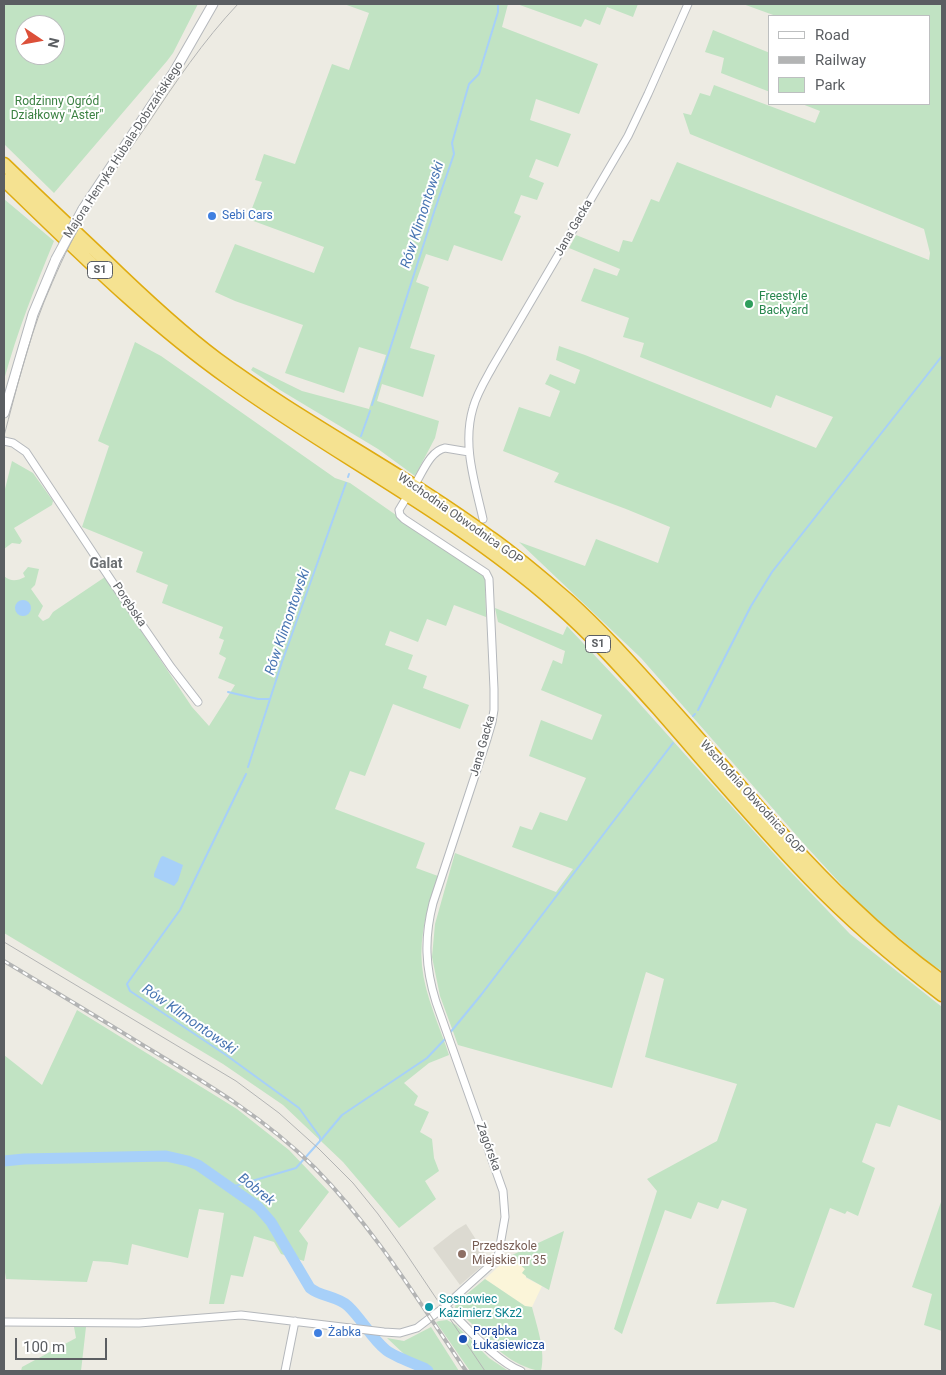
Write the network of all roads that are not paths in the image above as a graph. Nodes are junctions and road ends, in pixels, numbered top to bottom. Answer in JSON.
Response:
{"nodes":[{"id":1,"x":213,"y":4,"type":"edge"},
{"id":2,"x":688,"y":4,"type":"edge"},
{"id":3,"x":4,"y":164,"type":"edge"},
{"id":4,"x":4,"y":180,"type":"edge"},
{"id":5,"x":4,"y":409,"type":"edge"},
{"id":6,"x":4,"y":442,"type":"edge"},
{"id":7,"x":469,"y":452,"type":"junction"},
{"id":8,"x":417,"y":481,"type":"dead end"},
{"id":9,"x":405,"y":500,"type":"dead end"},
{"id":10,"x":483,"y":519,"type":"dead end"},
{"id":11,"x":198,"y":702,"type":"dead end"},
{"id":12,"x":428,"y":972,"type":"joint"},
{"id":13,"x":942,"y":981,"type":"edge"},
{"id":14,"x":942,"y":995,"type":"edge"},
{"id":15,"x":445,"y":1306,"type":"junction"},
{"id":16,"x":295,"y":1321,"type":"junction"},
{"id":17,"x":4,"y":1322,"type":"edge"},
{"id":18,"x":285,"y":1371,"type":"edge"},
{"id":19,"x":521,"y":1371,"type":"edge"}],
"edges":[{"from":1,"to":5,"type":"street","name":"Majora Henryka Hubala-Dobrzańskiego","bridge":true},
{"from":2,"to":7,"type":"street","name":"Jana Gacka"},
{"from":3,"to":13,"type":"highway","name":"Wschodnia Obwodnica GOP","number":"S1"},
{"from":4,"to":14,"type":"highway","name":"Wschodnia Obwodnica GOP","number":"S1"},
{"from":6,"to":11,"type":"street","name":"Porębska"},
{"from":7,"to":8,"type":"street"},
{"from":7,"to":10,"type":"street","name":"Jana Gacka"},
{"from":9,"to":12,"type":"street","name":"Jana Gacka"},
{"from":12,"to":15,"type":"street","name":"Zagórska"},
{"from":15,"to":16,"type":"street","name":"Zagórska"},
{"from":15,"to":19,"type":"street"},
{"from":16,"to":17,"type":"street","name":"Zagórska"},
{"from":16,"to":18,"type":"street"}]}
